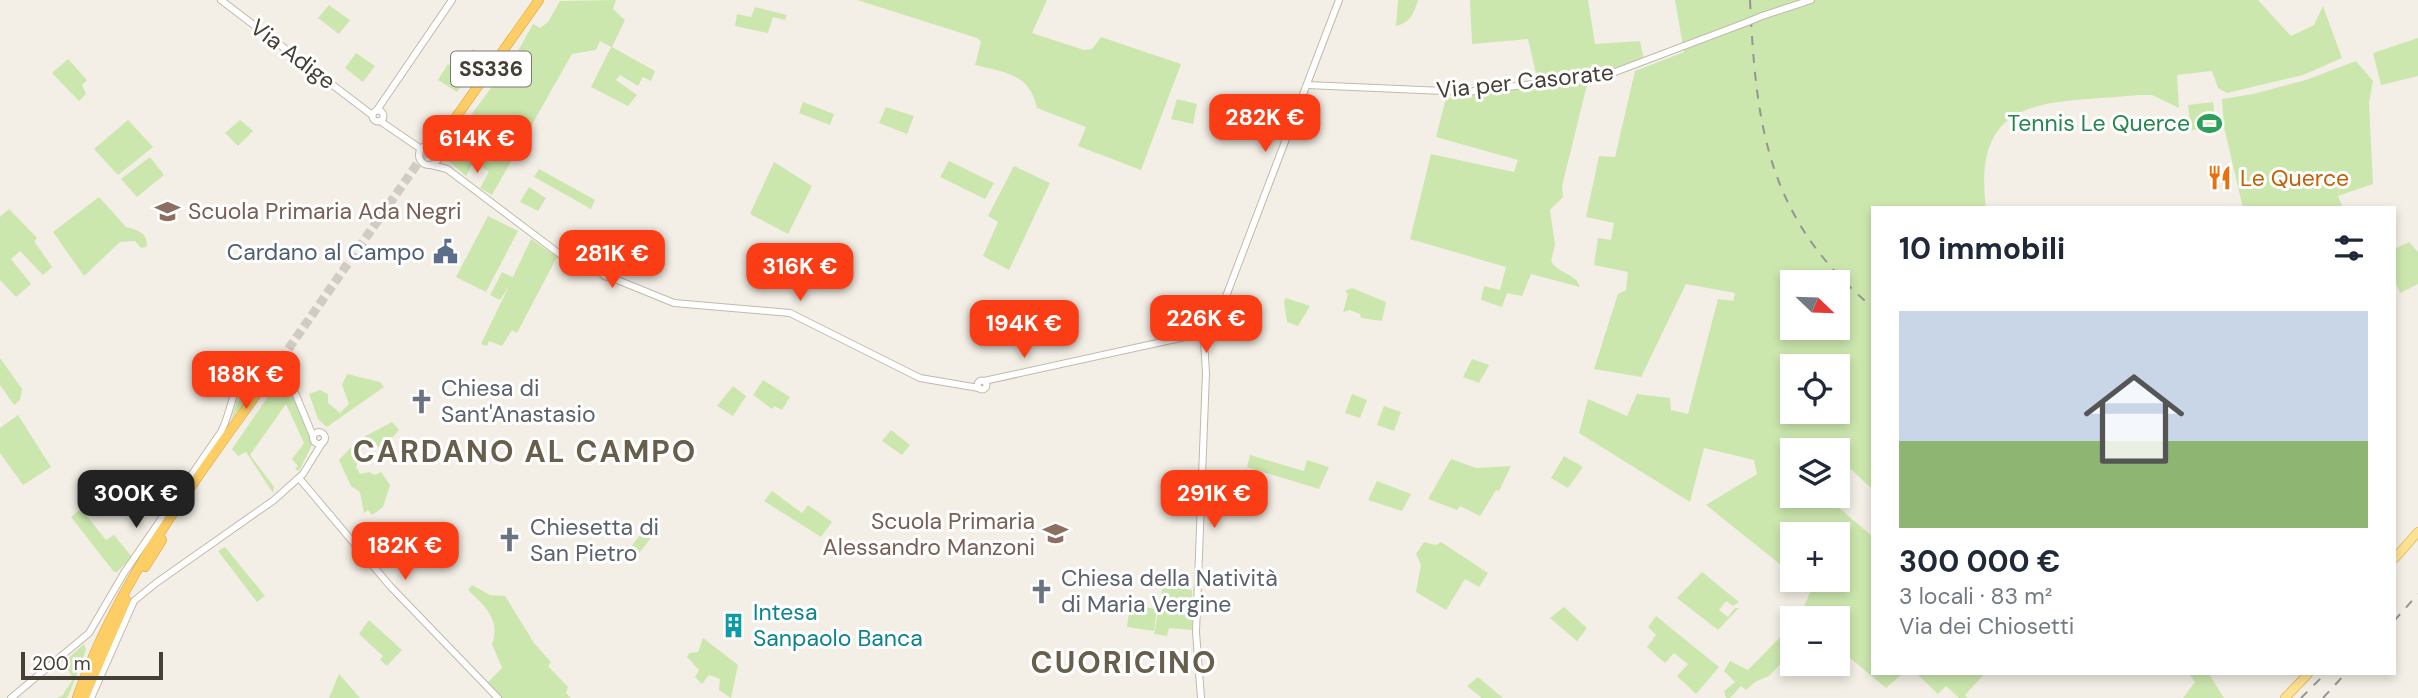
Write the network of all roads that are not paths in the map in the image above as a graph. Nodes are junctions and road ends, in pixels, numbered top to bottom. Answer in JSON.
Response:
{"nodes":[{"id":1,"x":220,"y":0,"type":"edge"},
{"id":2,"x":452,"y":0,"type":"edge"},
{"id":3,"x":532,"y":0,"type":"edge"},
{"id":4,"x":539,"y":0,"type":"edge"},
{"id":5,"x":1339,"y":0,"type":"edge"},
{"id":6,"x":1811,"y":0,"type":"edge"},
{"id":7,"x":1307,"y":85,"type":"junction"},
{"id":8,"x":378,"y":115,"type":"junction"},
{"id":9,"x":421,"y":149,"type":"junction"},
{"id":10,"x":439,"y":156,"type":"junction"},
{"id":11,"x":431,"y":165,"type":"junction"},
{"id":12,"x":447,"y":169,"type":"junction"},
{"id":13,"x":601,"y":269,"type":"junction"},
{"id":14,"x":612,"y":274,"type":"junction"},
{"id":15,"x":1206,"y":336,"type":"junction"},
{"id":16,"x":299,"y":478,"type":"junction"},
{"id":17,"x":2418,"y":532,"type":"edge"},
{"id":18,"x":2396,"y":557,"type":"edge"},
{"id":19,"x":2307,"y":675,"type":"edge"},
{"id":20,"x":11,"y":698,"type":"edge"},
{"id":21,"x":77,"y":698,"type":"edge"},
{"id":22,"x":84,"y":698,"type":"edge"},
{"id":23,"x":91,"y":698,"type":"edge"},
{"id":24,"x":498,"y":698,"type":"edge"},
{"id":25,"x":1201,"y":698,"type":"edge"},
{"id":26,"x":2285,"y":698,"type":"edge"}],
"edges":[{"from":1,"to":8,"type":"street","name":"Via Adige"},
{"from":2,"to":8,"type":"street"},
{"from":3,"to":4,"type":"highway","number":"SS336"},
{"from":5,"to":7,"type":"street"},
{"from":6,"to":7,"type":"street","name":"Via per Casorate","bridge":true},
{"from":7,"to":15,"type":"street"},
{"from":8,"to":9,"type":"street"},
{"from":9,"to":10,"type":"street"},
{"from":9,"to":11,"type":"street"},
{"from":10,"to":11,"type":"street"},
{"from":10,"to":12,"type":"street"},
{"from":11,"to":12,"type":"street"},
{"from":12,"to":13,"type":"street"},
{"from":13,"to":14,"type":"street"},
{"from":13,"to":14,"type":"street"},
{"from":14,"to":15,"type":"street"},
{"from":15,"to":25,"type":"street"},
{"from":16,"to":20,"type":"street"},
{"from":16,"to":23,"type":"street"},
{"from":16,"to":24,"type":"street"},
{"from":17,"to":18,"type":"main road"},
{"from":19,"to":26,"type":"main road"},
{"from":21,"to":22,"type":"highway"}]}
